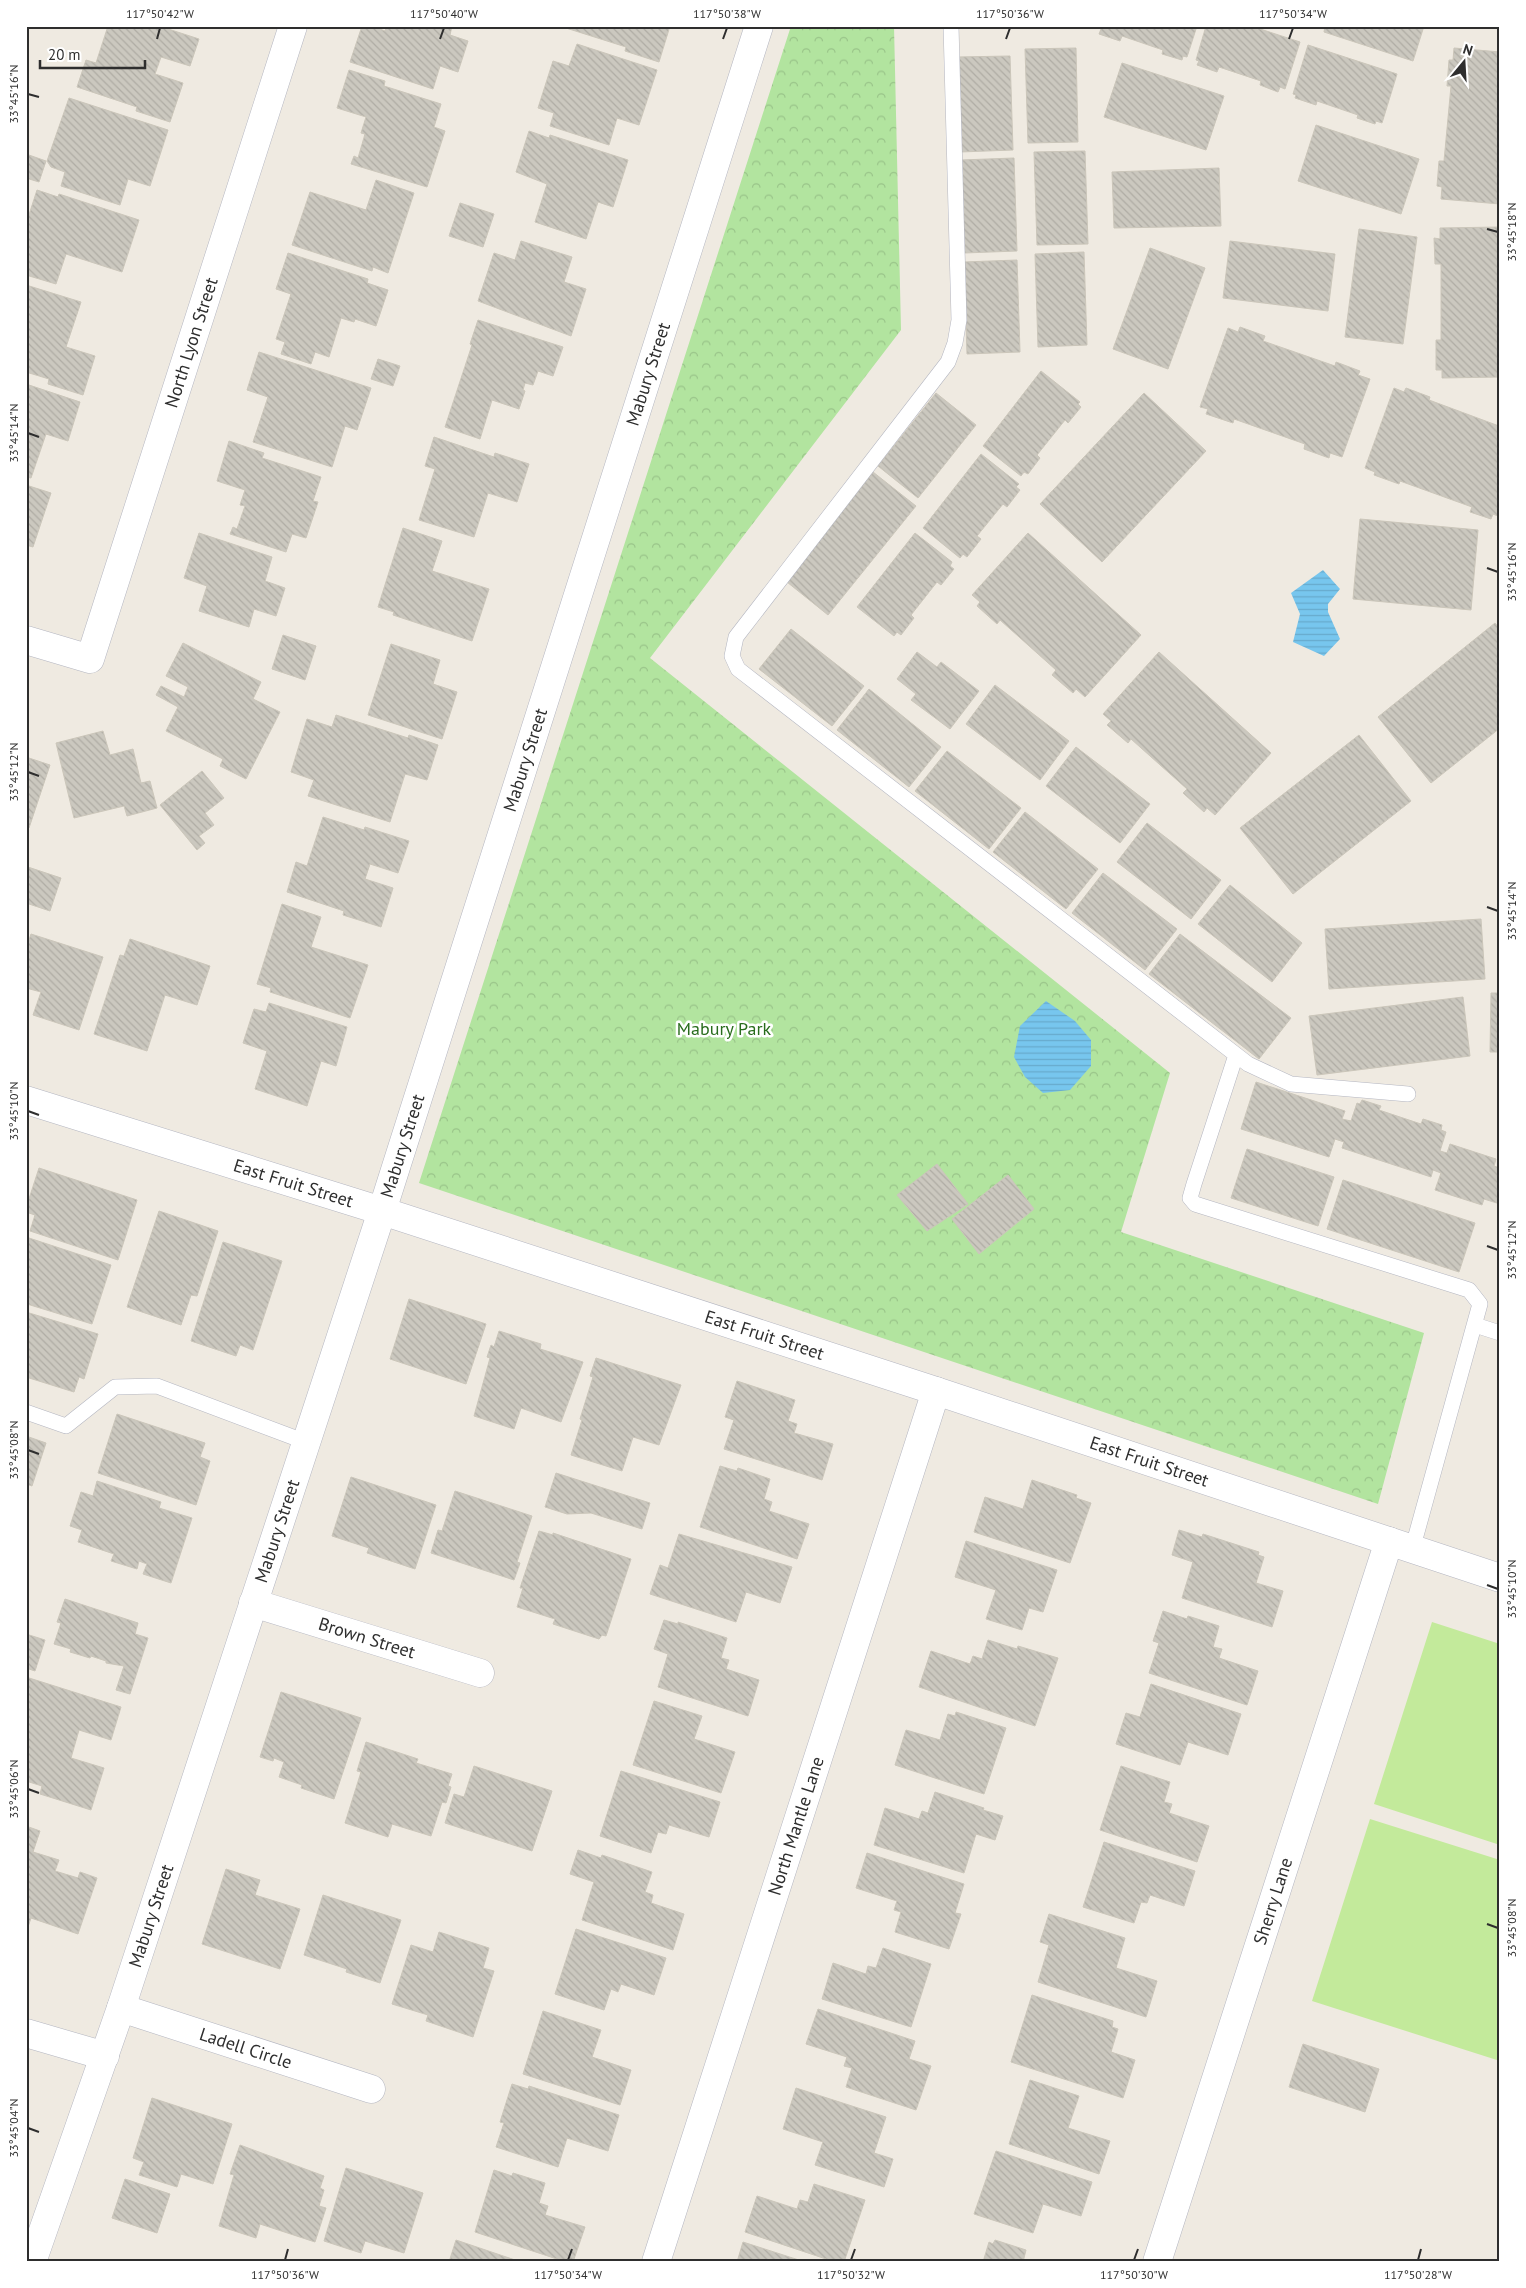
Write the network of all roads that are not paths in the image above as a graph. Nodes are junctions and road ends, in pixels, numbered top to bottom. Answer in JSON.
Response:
{"nodes":[{"id":1,"x":293,"y":26,"type":"edge"},
{"id":2,"x":759,"y":26,"type":"edge"},
{"id":3,"x":951,"y":26,"type":"edge"},
{"id":4,"x":26,"y":640,"type":"edge"},
{"id":5,"x":1236,"y":1055,"type":"junction"},
{"id":6,"x":1408,"y":1094,"type":"dead end"},
{"id":7,"x":26,"y":1100,"type":"edge"},
{"id":8,"x":382,"y":1211,"type":"junction"},
{"id":9,"x":1475,"y":1325,"type":"junction"},
{"id":10,"x":1500,"y":1333,"type":"edge"},
{"id":11,"x":936,"y":1391,"type":"junction"},
{"id":12,"x":26,"y":1412,"type":"edge"},
{"id":13,"x":306,"y":1442,"type":"junction"},
{"id":14,"x":1400,"y":1546,"type":"junction"},
{"id":15,"x":1500,"y":1578,"type":"edge"},
{"id":16,"x":253,"y":1603,"type":"junction"},
{"id":17,"x":480,"y":1673,"type":"dead end"},
{"id":18,"x":121,"y":2008,"type":"junction"},
{"id":19,"x":26,"y":2033,"type":"edge"},
{"id":20,"x":105,"y":2056,"type":"junction"},
{"id":21,"x":371,"y":2089,"type":"dead end"},
{"id":22,"x":32,"y":2262,"type":"edge"},
{"id":23,"x":656,"y":2262,"type":"edge"},
{"id":24,"x":1157,"y":2262,"type":"edge"}],
"edges":[{"from":1,"to":4,"type":"street","name":"North Lyon Street"},
{"from":2,"to":8,"type":"street","name":"Mabury Street"},
{"from":3,"to":5,"type":"lane"},
{"from":5,"to":6,"type":"lane"},
{"from":5,"to":9,"type":"lane"},
{"from":7,"to":8,"type":"street","name":"East Fruit Street"},
{"from":8,"to":11,"type":"street","name":"East Fruit Street"},
{"from":8,"to":13,"type":"street","name":"Mabury Street"},
{"from":9,"to":10,"type":"lane"},
{"from":9,"to":14,"type":"lane"},
{"from":11,"to":14,"type":"street","name":"East Fruit Street"},
{"from":11,"to":23,"type":"street","name":"North Mantle Lane"},
{"from":12,"to":13,"type":"lane"},
{"from":13,"to":16,"type":"street","name":"Mabury Street"},
{"from":14,"to":15,"type":"street","name":"East Fruit Street"},
{"from":14,"to":24,"type":"street","name":"Sherry Lane"},
{"from":16,"to":17,"type":"street","name":"Brown Street"},
{"from":16,"to":18,"type":"street","name":"Mabury Street"},
{"from":18,"to":20,"type":"street","name":"Mabury Street"},
{"from":18,"to":21,"type":"street","name":"Ladell Circle"},
{"from":19,"to":20,"type":"street"},
{"from":20,"to":22,"type":"street","name":"Mabury Street"}]}
